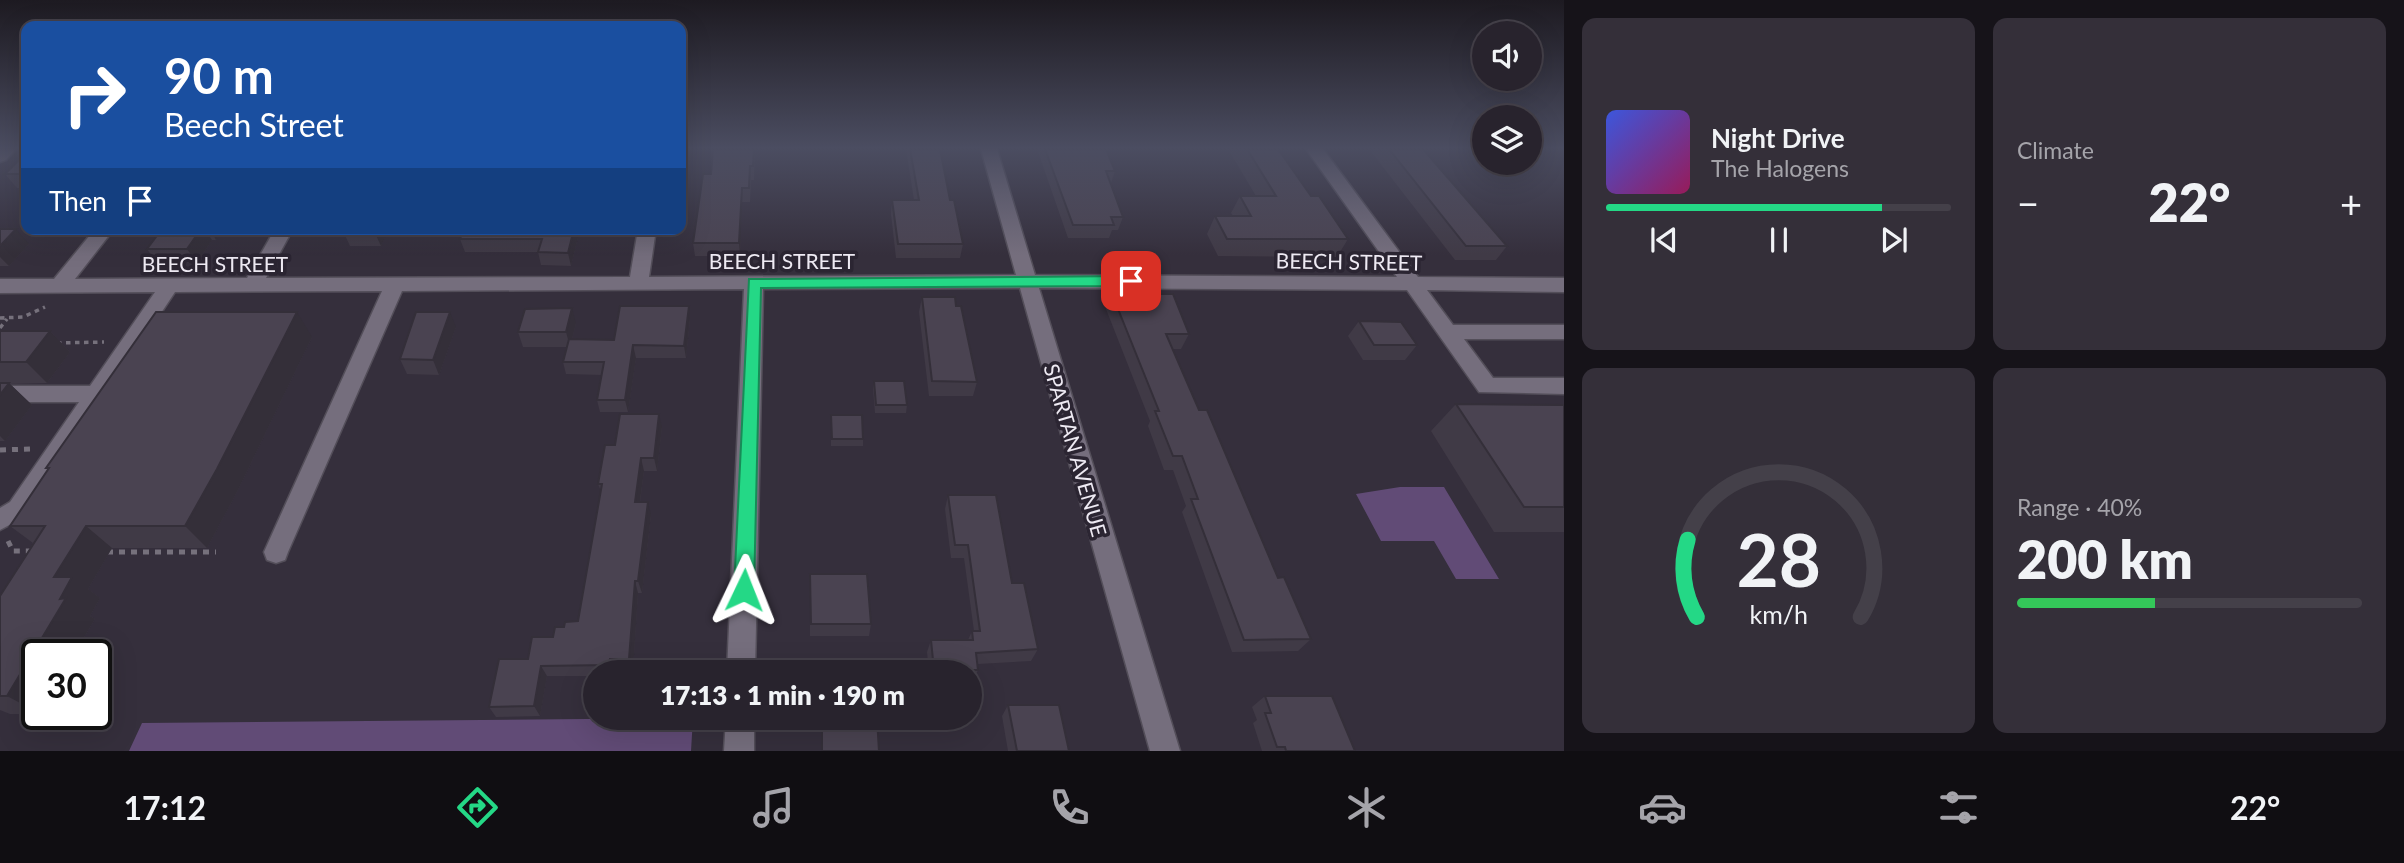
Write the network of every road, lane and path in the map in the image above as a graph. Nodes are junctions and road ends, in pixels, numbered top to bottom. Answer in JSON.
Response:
{"nodes":[{"id":1,"x":999,"y":184,"type":"edge"},
{"id":2,"x":1339,"y":184,"type":"edge"},
{"id":3,"x":100,"y":235,"type":"edge"},
{"id":4,"x":281,"y":235,"type":"edge"},
{"id":5,"x":646,"y":235,"type":"edge"},
{"id":6,"x":1026,"y":282,"type":"junction"},
{"id":7,"x":638,"y":283,"type":"junction"},
{"id":8,"x":754,"y":283,"type":"junction"},
{"id":9,"x":395,"y":284,"type":"junction"},
{"id":10,"x":1412,"y":285,"type":"junction"},
{"id":11,"x":1564,"y":285,"type":"edge"},
{"id":12,"x":0,"y":286,"type":"edge"},
{"id":13,"x":60,"y":286,"type":"junction"},
{"id":14,"x":169,"y":286,"type":"junction"},
{"id":15,"x":251,"y":286,"type":"junction"},
{"id":16,"x":47,"y":305,"type":"dead end"},
{"id":17,"x":0,"y":318,"type":"edge"},
{"id":18,"x":7,"y":319,"type":"junction"},
{"id":19,"x":0,"y":328,"type":"edge"},
{"id":20,"x":1446,"y":332,"type":"junction"},
{"id":21,"x":1564,"y":332,"type":"edge"},
{"id":22,"x":131,"y":342,"type":"junction"},
{"id":23,"x":52,"y":343,"type":"edge"},
{"id":24,"x":1564,"y":386,"type":"edge"},
{"id":25,"x":0,"y":394,"type":"edge"},
{"id":26,"x":96,"y":394,"type":"junction"},
{"id":27,"x":2,"y":526,"type":"edge"},
{"id":28,"x":119,"y":541,"type":"edge"},
{"id":29,"x":38,"y":551,"type":"edge"},
{"id":30,"x":100,"y":551,"type":"dead end"},
{"id":31,"x":113,"y":552,"type":"junction"},
{"id":32,"x":216,"y":552,"type":"dead end"},
{"id":33,"x":276,"y":552,"type":"dead end"},
{"id":34,"x":741,"y":660,"type":"edge"},
{"id":35,"x":740,"y":730,"type":"edge"},
{"id":36,"x":739,"y":751,"type":"edge"},
{"id":37,"x":1165,"y":751,"type":"edge"}],
"edges":[{"from":1,"to":6,"type":"street","name":"SPARTAN AVENUE"},
{"from":2,"to":10,"type":"street"},
{"from":3,"to":13,"type":"street"},
{"from":4,"to":15,"type":"street"},
{"from":5,"to":7,"type":"street"},
{"from":6,"to":8,"type":"street","name":"BEECH STREET"},
{"from":6,"to":10,"type":"street","name":"BEECH STREET"},
{"from":6,"to":37,"type":"street","name":"SPARTAN AVENUE"},
{"from":7,"to":8,"type":"street","name":"BEECH STREET"},
{"from":7,"to":9,"type":"street","name":"BEECH STREET"},
{"from":8,"to":34,"type":"street"},
{"from":9,"to":15,"type":"street","name":"BEECH STREET"},
{"from":9,"to":33,"type":"street"},
{"from":10,"to":11,"type":"street","name":"BEECH STREET"},
{"from":10,"to":20,"type":"street"},
{"from":12,"to":13,"type":"street","name":"BEECH STREET"},
{"from":13,"to":14,"type":"street","name":"BEECH STREET"},
{"from":14,"to":15,"type":"street","name":"BEECH STREET"},
{"from":14,"to":22,"type":"street"},
{"from":16,"to":18,"type":"path"},
{"from":17,"to":18,"type":"path"},
{"from":18,"to":19,"type":"path"},
{"from":20,"to":21,"type":"street"},
{"from":20,"to":24,"type":"street"},
{"from":22,"to":23,"type":"path"},
{"from":22,"to":26,"type":"street"},
{"from":25,"to":26,"type":"street"},
{"from":26,"to":27,"type":"street"},
{"from":27,"to":29,"type":"path"},
{"from":28,"to":31,"type":"path"},
{"from":30,"to":31,"type":"path"},
{"from":31,"to":32,"type":"path"},
{"from":35,"to":36,"type":"street"}]}
